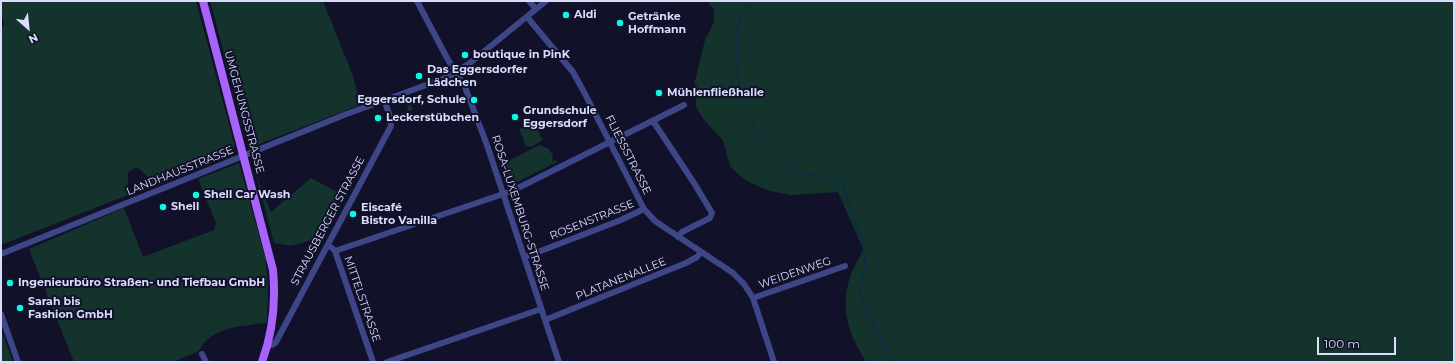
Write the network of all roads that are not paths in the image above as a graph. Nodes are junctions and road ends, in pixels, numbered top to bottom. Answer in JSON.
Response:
{"nodes":[{"id":1,"x":203,"y":1,"type":"edge"},
{"id":2,"x":417,"y":1,"type":"edge"},
{"id":3,"x":529,"y":1,"type":"edge"},
{"id":4,"x":546,"y":1,"type":"edge"},
{"id":5,"x":536,"y":9,"type":"junction"},
{"id":6,"x":527,"y":16,"type":"junction"},
{"id":7,"x":456,"y":73,"type":"junction"},
{"id":8,"x":384,"y":100,"type":"junction"},
{"id":9,"x":684,"y":105,"type":"dead end"},
{"id":10,"x":653,"y":121,"type":"junction"},
{"id":11,"x":609,"y":142,"type":"junction"},
{"id":12,"x":244,"y":156,"type":"junction"},
{"id":13,"x":504,"y":194,"type":"junction"},
{"id":14,"x":644,"y":209,"type":"junction"},
{"id":15,"x":678,"y":237,"type":"junction"},
{"id":16,"x":327,"y":245,"type":"junction"},
{"id":17,"x":335,"y":251,"type":"junction"},
{"id":18,"x":701,"y":252,"type":"junction"},
{"id":19,"x":1,"y":254,"type":"edge"},
{"id":20,"x":525,"y":257,"type":"junction"},
{"id":21,"x":845,"y":266,"type":"dead end"},
{"id":22,"x":752,"y":298,"type":"junction"},
{"id":23,"x":541,"y":309,"type":"junction"},
{"id":24,"x":1,"y":314,"type":"edge"},
{"id":25,"x":545,"y":320,"type":"junction"},
{"id":26,"x":272,"y":324,"type":"joint"},
{"id":27,"x":270,"y":345,"type":"junction"},
{"id":28,"x":202,"y":354,"type":"dead end"},
{"id":29,"x":18,"y":362,"type":"edge"},
{"id":30,"x":206,"y":362,"type":"edge"},
{"id":31,"x":262,"y":362,"type":"edge"},
{"id":32,"x":373,"y":362,"type":"edge"},
{"id":33,"x":387,"y":362,"type":"edge"},
{"id":34,"x":559,"y":362,"type":"edge"},
{"id":35,"x":774,"y":362,"type":"edge"}],
"edges":[{"from":1,"to":12,"type":"main road","name":"UMGEHUNGSSTRASSE"},
{"from":2,"to":7,"type":"street","name":"ROSA-LUXEMBURG-STRASSE"},
{"from":3,"to":5,"type":"street"},
{"from":4,"to":5,"type":"street","name":"LANDHAUSSTRASSE"},
{"from":5,"to":6,"type":"street","name":"LANDHAUSSTRASSE"},
{"from":6,"to":7,"type":"street","name":"LANDHAUSSTRASSE"},
{"from":6,"to":11,"type":"street","name":"FLIESSSTRASSE"},
{"from":7,"to":8,"type":"street","name":"LANDHAUSSTRASSE"},
{"from":7,"to":13,"type":"street","name":"ROSA-LUXEMBURG-STRASSE"},
{"from":8,"to":12,"type":"street","name":"LANDHAUSSTRASSE"},
{"from":8,"to":16,"type":"street","name":"STRAUSBERGER STRASSE"},
{"from":9,"to":10,"type":"street"},
{"from":10,"to":11,"type":"street"},
{"from":10,"to":15,"type":"street"},
{"from":11,"to":13,"type":"street"},
{"from":11,"to":14,"type":"street","name":"FLIESSSTRASSE"},
{"from":12,"to":19,"type":"street","name":"LANDHAUSSTRASSE"},
{"from":12,"to":26,"type":"main road","name":"UMGEHUNGSSTRASSE"},
{"from":13,"to":17,"type":"street"},
{"from":13,"to":20,"type":"street","name":"ROSA-LUXEMBURG-STRASSE"},
{"from":14,"to":15,"type":"street","name":"FLIESSSTRASSE"},
{"from":14,"to":20,"type":"street","name":"ROSENSTRASSE"},
{"from":15,"to":18,"type":"street","name":"FLIESSSTRASSE"},
{"from":16,"to":17,"type":"street","name":"MITTELSTRASSE"},
{"from":16,"to":27,"type":"street","name":"STRAUSBERGER STRASSE"},
{"from":17,"to":32,"type":"street","name":"MITTELSTRASSE"},
{"from":18,"to":22,"type":"street","name":"FLIESSSTRASSE"},
{"from":18,"to":25,"type":"street","name":"PLATANENALLEE"},
{"from":20,"to":23,"type":"street","name":"ROSA-LUXEMBURG-STRASSE"},
{"from":21,"to":22,"type":"street","name":"WEIDENWEG"},
{"from":22,"to":35,"type":"street","name":"FLIESSSTRASSE"},
{"from":23,"to":25,"type":"street","name":"ROSA-LUXEMBURG-STRASSE"},
{"from":23,"to":33,"type":"street"},
{"from":24,"to":29,"type":"street"},
{"from":25,"to":34,"type":"street","name":"ROSA-LUXEMBURG-STRASSE"},
{"from":26,"to":27,"type":"main road","name":"STRAUSBERGER STRASSE"},
{"from":27,"to":31,"type":"main road","name":"STRAUSBERGER STRASSE"},
{"from":28,"to":30,"type":"street"}]}
